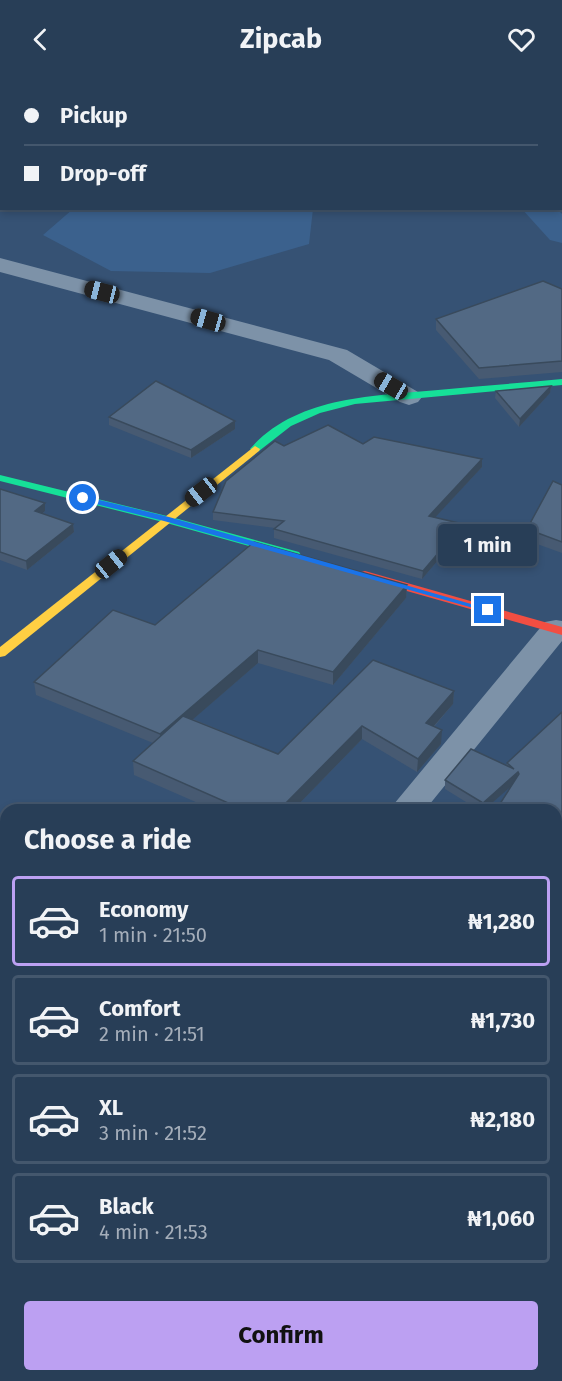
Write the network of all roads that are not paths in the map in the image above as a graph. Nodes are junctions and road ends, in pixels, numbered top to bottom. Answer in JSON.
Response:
{"nodes":[{"id":1,"x":0,"y":265,"type":"edge"},
{"id":2,"x":562,"y":382,"type":"edge"},
{"id":3,"x":409,"y":397,"type":"junction"},
{"id":4,"x":0,"y":478,"type":"edge"},
{"id":5,"x":166,"y":519,"type":"junction"},
{"id":6,"x":304,"y":558,"type":"edge"},
{"id":7,"x":350,"y":571,"type":"edge"},
{"id":8,"x":559,"y":630,"type":"edge"},
{"id":9,"x":0,"y":653,"type":"edge"},
{"id":10,"x":411,"y":804,"type":"edge"}],
"edges":[{"from":1,"to":3,"type":"street"},
{"from":2,"to":3,"type":"street"},
{"from":3,"to":5,"type":"street"},
{"from":4,"to":5,"type":"street"},
{"from":5,"to":6,"type":"street"},
{"from":5,"to":9,"type":"street"},
{"from":7,"to":8,"type":"street"},
{"from":8,"to":10,"type":"street"}]}
